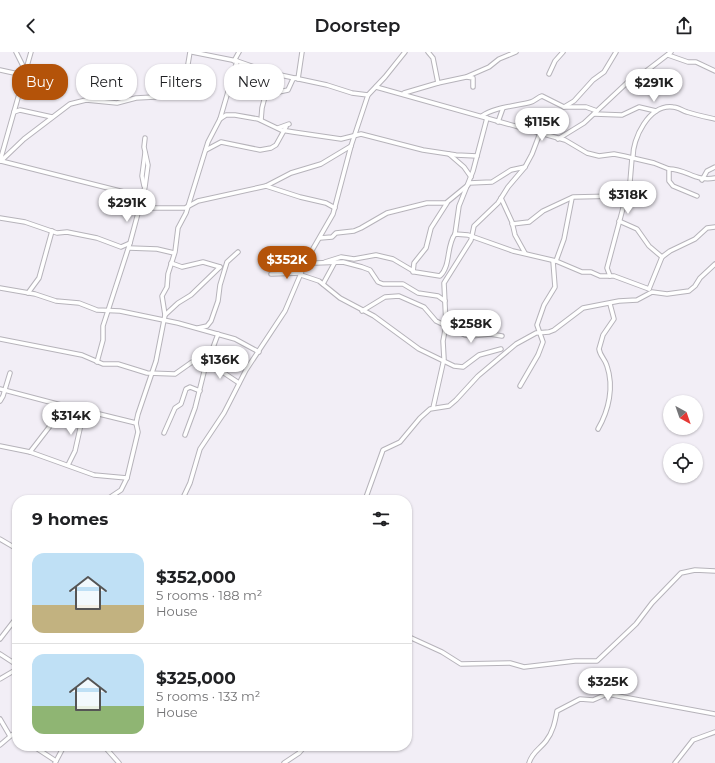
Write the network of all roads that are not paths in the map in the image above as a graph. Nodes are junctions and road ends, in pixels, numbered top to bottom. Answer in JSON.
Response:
{"nodes":[{"id":1,"x":16,"y":52,"type":"edge"},
{"id":2,"x":31,"y":52,"type":"edge"},
{"id":3,"x":191,"y":52,"type":"edge"},
{"id":4,"x":239,"y":52,"type":"edge"},
{"id":5,"x":302,"y":52,"type":"edge"},
{"id":6,"x":405,"y":52,"type":"edge"},
{"id":7,"x":428,"y":52,"type":"edge"},
{"id":8,"x":516,"y":52,"type":"edge"},
{"id":9,"x":563,"y":52,"type":"edge"},
{"id":10,"x":616,"y":52,"type":"edge"},
{"id":11,"x":671,"y":52,"type":"edge"},
{"id":12,"x":668,"y":55,"type":"junction"},
{"id":13,"x":236,"y":61,"type":"junction"},
{"id":14,"x":22,"y":64,"type":"edge"},
{"id":15,"x":27,"y":64,"type":"edge"},
{"id":16,"x":245,"y":64,"type":"edge"},
{"id":17,"x":0,"y":70,"type":"edge"},
{"id":18,"x":715,"y":71,"type":"edge"},
{"id":19,"x":12,"y":73,"type":"edge"},
{"id":20,"x":549,"y":74,"type":"dead end"},
{"id":21,"x":284,"y":76,"type":"edge"},
{"id":22,"x":466,"y":77,"type":"junction"},
{"id":23,"x":297,"y":78,"type":"junction"},
{"id":24,"x":438,"y":83,"type":"junction"},
{"id":25,"x":376,"y":87,"type":"junction"},
{"id":26,"x":474,"y":87,"type":"dead end"},
{"id":27,"x":284,"y":91,"type":"edge"},
{"id":28,"x":403,"y":94,"type":"junction"},
{"id":29,"x":368,"y":95,"type":"junction"},
{"id":30,"x":17,"y":100,"type":"edge"},
{"id":31,"x":265,"y":100,"type":"edge"},
{"id":32,"x":564,"y":107,"type":"junction"},
{"id":33,"x":504,"y":108,"type":"junction"},
{"id":34,"x":656,"y":111,"type":"junction"},
{"id":35,"x":14,"y":112,"type":"junction"},
{"id":36,"x":595,"y":113,"type":"junction"},
{"id":37,"x":482,"y":116,"type":"junction"},
{"id":38,"x":52,"y":117,"type":"junction"},
{"id":39,"x":487,"y":118,"type":"junction"},
{"id":40,"x":220,"y":119,"type":"junction"},
{"id":41,"x":715,"y":119,"type":"edge"},
{"id":42,"x":261,"y":120,"type":"junction"},
{"id":43,"x":498,"y":122,"type":"junction"},
{"id":44,"x":286,"y":127,"type":"junction"},
{"id":45,"x":278,"y":128,"type":"junction"},
{"id":46,"x":540,"y":133,"type":"junction"},
{"id":47,"x":354,"y":137,"type":"junction"},
{"id":48,"x":145,"y":138,"type":"dead end"},
{"id":49,"x":558,"y":139,"type":"junction"},
{"id":50,"x":351,"y":146,"type":"junction"},
{"id":51,"x":206,"y":150,"type":"junction"},
{"id":52,"x":448,"y":154,"type":"junction"},
{"id":53,"x":477,"y":156,"type":"junction"},
{"id":54,"x":632,"y":158,"type":"junction"},
{"id":55,"x":0,"y":161,"type":"edge"},
{"id":56,"x":525,"y":167,"type":"junction"},
{"id":57,"x":715,"y":167,"type":"edge"},
{"id":58,"x":669,"y":169,"type":"junction"},
{"id":59,"x":471,"y":177,"type":"junction"},
{"id":60,"x":715,"y":178,"type":"edge"},
{"id":61,"x":702,"y":180,"type":"junction"},
{"id":62,"x":468,"y":184,"type":"junction"},
{"id":63,"x":266,"y":186,"type":"junction"},
{"id":64,"x":627,"y":190,"type":"junction"},
{"id":65,"x":143,"y":193,"type":"junction"},
{"id":66,"x":697,"y":196,"type":"dead end"},
{"id":67,"x":501,"y":198,"type":"junction"},
{"id":68,"x":572,"y":198,"type":"junction"},
{"id":69,"x":449,"y":201,"type":"junction"},
{"id":70,"x":187,"y":206,"type":"junction"},
{"id":71,"x":335,"y":208,"type":"junction"},
{"id":72,"x":139,"y":210,"type":"junction"},
{"id":73,"x":0,"y":218,"type":"edge"},
{"id":74,"x":619,"y":221,"type":"junction"},
{"id":75,"x":512,"y":224,"type":"junction"},
{"id":76,"x":715,"y":227,"type":"edge"},
{"id":77,"x":52,"y":231,"type":"junction"},
{"id":78,"x":455,"y":234,"type":"junction"},
{"id":79,"x":471,"y":236,"type":"junction"},
{"id":80,"x":320,"y":238,"type":"junction"},
{"id":81,"x":130,"y":243,"type":"junction"},
{"id":82,"x":129,"y":248,"type":"junction"},
{"id":83,"x":238,"y":252,"type":"dead end"},
{"id":84,"x":174,"y":253,"type":"junction"},
{"id":85,"x":525,"y":253,"type":"junction"},
{"id":86,"x":662,"y":258,"type":"junction"},
{"id":87,"x":307,"y":260,"type":"junction"},
{"id":88,"x":555,"y":261,"type":"junction"},
{"id":89,"x":325,"y":262,"type":"junction"},
{"id":90,"x":335,"y":262,"type":"junction"},
{"id":91,"x":171,"y":263,"type":"junction"},
{"id":92,"x":715,"y":264,"type":"edge"},
{"id":93,"x":220,"y":267,"type":"junction"},
{"id":94,"x":225,"y":267,"type":"junction"},
{"id":95,"x":413,"y":272,"type":"junction"},
{"id":96,"x":271,"y":274,"type":"dead end"},
{"id":97,"x":301,"y":274,"type":"junction"},
{"id":98,"x":610,"y":276,"type":"junction"},
{"id":99,"x":323,"y":284,"type":"junction"},
{"id":100,"x":0,"y":288,"type":"edge"},
{"id":101,"x":649,"y":289,"type":"junction"},
{"id":102,"x":28,"y":293,"type":"junction"},
{"id":103,"x":647,"y":294,"type":"junction"},
{"id":104,"x":446,"y":301,"type":"junction"},
{"id":105,"x":610,"y":304,"type":"junction"},
{"id":106,"x":108,"y":310,"type":"junction"},
{"id":107,"x":362,"y":311,"type":"junction"},
{"id":108,"x":165,"y":315,"type":"junction"},
{"id":109,"x":164,"y":320,"type":"junction"},
{"id":110,"x":446,"y":325,"type":"junction"},
{"id":111,"x":197,"y":328,"type":"junction"},
{"id":112,"x":540,"y":332,"type":"junction"},
{"id":113,"x":218,"y":334,"type":"junction"},
{"id":114,"x":502,"y":336,"type":"dead end"},
{"id":115,"x":0,"y":339,"type":"edge"},
{"id":116,"x":501,"y":349,"type":"dead end"},
{"id":117,"x":259,"y":352,"type":"junction"},
{"id":118,"x":444,"y":359,"type":"junction"},
{"id":119,"x":97,"y":362,"type":"junction"},
{"id":120,"x":206,"y":367,"type":"junction"},
{"id":121,"x":10,"y":373,"type":"dead end"},
{"id":122,"x":151,"y":374,"type":"junction"},
{"id":123,"x":239,"y":383,"type":"junction"},
{"id":124,"x":520,"y":386,"type":"dead end"},
{"id":125,"x":0,"y":389,"type":"edge"},
{"id":126,"x":5,"y":390,"type":"junction"},
{"id":127,"x":200,"y":391,"type":"junction"},
{"id":128,"x":0,"y":401,"type":"edge"},
{"id":129,"x":433,"y":408,"type":"junction"},
{"id":130,"x":84,"y":411,"type":"junction"},
{"id":131,"x":136,"y":423,"type":"junction"},
{"id":132,"x":598,"y":429,"type":"dead end"},
{"id":133,"x":164,"y":433,"type":"dead end"},
{"id":134,"x":185,"y":434,"type":"dead end"},
{"id":135,"x":0,"y":446,"type":"edge"},
{"id":136,"x":30,"y":452,"type":"junction"},
{"id":137,"x":68,"y":465,"type":"junction"},
{"id":138,"x":127,"y":478,"type":"junction"},
{"id":139,"x":114,"y":495,"type":"edge"},
{"id":140,"x":184,"y":495,"type":"edge"},
{"id":141,"x":367,"y":495,"type":"edge"},
{"id":142,"x":1,"y":540,"type":"edge"},
{"id":143,"x":12,"y":546,"type":"edge"},
{"id":144,"x":715,"y":571,"type":"edge"},
{"id":145,"x":12,"y":623,"type":"edge"},
{"id":146,"x":412,"y":638,"type":"edge"},
{"id":147,"x":0,"y":639,"type":"edge"},
{"id":148,"x":0,"y":654,"type":"edge"},
{"id":149,"x":12,"y":662,"type":"edge"},
{"id":150,"x":12,"y":672,"type":"edge"},
{"id":151,"x":0,"y":679,"type":"edge"},
{"id":152,"x":715,"y":714,"type":"edge"},
{"id":153,"x":0,"y":719,"type":"edge"},
{"id":154,"x":715,"y":732,"type":"edge"},
{"id":155,"x":10,"y":736,"type":"joint"},
{"id":156,"x":0,"y":745,"type":"edge"},
{"id":157,"x":40,"y":751,"type":"edge"},
{"id":158,"x":61,"y":751,"type":"edge"},
{"id":159,"x":108,"y":751,"type":"edge"},
{"id":160,"x":301,"y":751,"type":"edge"},
{"id":161,"x":55,"y":762,"type":"edge"},
{"id":162,"x":119,"y":763,"type":"edge"},
{"id":163,"x":284,"y":763,"type":"edge"},
{"id":164,"x":529,"y":763,"type":"edge"},
{"id":165,"x":675,"y":763,"type":"edge"}],
"edges":[{"from":1,"to":14,"type":"street"},
{"from":2,"to":15,"type":"street"},
{"from":3,"to":13,"type":"street"},
{"from":3,"to":38,"type":"street"},
{"from":4,"to":13,"type":"street"},
{"from":5,"to":23,"type":"street"},
{"from":6,"to":25,"type":"street"},
{"from":7,"to":24,"type":"street"},
{"from":8,"to":22,"type":"street"},
{"from":9,"to":20,"type":"street"},
{"from":10,"to":32,"type":"street"},
{"from":11,"to":12,"type":"street"},
{"from":12,"to":18,"type":"street"},
{"from":12,"to":36,"type":"street"},
{"from":13,"to":16,"type":"street"},
{"from":13,"to":40,"type":"street"},
{"from":17,"to":19,"type":"street"},
{"from":21,"to":23,"type":"street"},
{"from":22,"to":24,"type":"street"},
{"from":22,"to":26,"type":"street"},
{"from":23,"to":27,"type":"street"},
{"from":23,"to":29,"type":"street"},
{"from":24,"to":28,"type":"street"},
{"from":25,"to":28,"type":"street"},
{"from":25,"to":29,"type":"street"},
{"from":28,"to":37,"type":"street"},
{"from":29,"to":47,"type":"street"},
{"from":30,"to":35,"type":"street"},
{"from":31,"to":42,"type":"street"},
{"from":32,"to":33,"type":"street"},
{"from":32,"to":36,"type":"street"},
{"from":33,"to":37,"type":"street"},
{"from":33,"to":43,"type":"street"},
{"from":34,"to":36,"type":"street"},
{"from":34,"to":41,"type":"street"},
{"from":34,"to":54,"type":"street"},
{"from":35,"to":38,"type":"street"},
{"from":35,"to":55,"type":"street"},
{"from":36,"to":49,"type":"street"},
{"from":37,"to":39,"type":"street"},
{"from":38,"to":55,"type":"street"},
{"from":39,"to":43,"type":"street"},
{"from":39,"to":53,"type":"street"},
{"from":40,"to":42,"type":"street"},
{"from":40,"to":51,"type":"street"},
{"from":42,"to":45,"type":"street"},
{"from":43,"to":46,"type":"street"},
{"from":44,"to":45,"type":"street"},
{"from":44,"to":45,"type":"street"},
{"from":44,"to":47,"type":"street"},
{"from":44,"to":51,"type":"street"},
{"from":46,"to":49,"type":"street"},
{"from":46,"to":56,"type":"street"},
{"from":47,"to":50,"type":"street"},
{"from":47,"to":52,"type":"street"},
{"from":48,"to":65,"type":"street"},
{"from":49,"to":54,"type":"street"},
{"from":50,"to":63,"type":"street"},
{"from":50,"to":71,"type":"street"},
{"from":51,"to":70,"type":"street"},
{"from":52,"to":53,"type":"street"},
{"from":52,"to":59,"type":"street"},
{"from":53,"to":59,"type":"street"},
{"from":54,"to":58,"type":"street"},
{"from":54,"to":64,"type":"street"},
{"from":55,"to":65,"type":"street"},
{"from":56,"to":62,"type":"street"},
{"from":56,"to":67,"type":"street"},
{"from":57,"to":61,"type":"street"},
{"from":58,"to":61,"type":"street"},
{"from":58,"to":66,"type":"street"},
{"from":59,"to":62,"type":"street"},
{"from":60,"to":61,"type":"street"},
{"from":62,"to":69,"type":"street"},
{"from":62,"to":78,"type":"street"},
{"from":63,"to":70,"type":"street"},
{"from":63,"to":71,"type":"street"},
{"from":64,"to":68,"type":"street"},
{"from":64,"to":74,"type":"street"},
{"from":65,"to":72,"type":"street"},
{"from":67,"to":75,"type":"street"},
{"from":67,"to":79,"type":"street"},
{"from":68,"to":75,"type":"street"},
{"from":68,"to":88,"type":"street"},
{"from":69,"to":80,"type":"street"},
{"from":69,"to":95,"type":"street"},
{"from":70,"to":72,"type":"street"},
{"from":70,"to":84,"type":"street"},
{"from":71,"to":80,"type":"street"},
{"from":72,"to":81,"type":"street"},
{"from":73,"to":77,"type":"street"},
{"from":74,"to":86,"type":"street"},
{"from":74,"to":98,"type":"street"},
{"from":75,"to":85,"type":"street"},
{"from":76,"to":86,"type":"street"},
{"from":77,"to":81,"type":"street"},
{"from":77,"to":102,"type":"street"},
{"from":78,"to":79,"type":"street"},
{"from":78,"to":95,"type":"street"},
{"from":79,"to":85,"type":"street"},
{"from":79,"to":104,"type":"street"},
{"from":80,"to":87,"type":"street"},
{"from":81,"to":82,"type":"street"},
{"from":82,"to":84,"type":"street"},
{"from":82,"to":106,"type":"street"},
{"from":83,"to":94,"type":"street"},
{"from":84,"to":91,"type":"street"},
{"from":85,"to":88,"type":"street"},
{"from":86,"to":101,"type":"street"},
{"from":87,"to":89,"type":"street"},
{"from":87,"to":97,"type":"street"},
{"from":88,"to":98,"type":"street"},
{"from":88,"to":112,"type":"street"},
{"from":89,"to":90,"type":"street"},
{"from":89,"to":95,"type":"street"},
{"from":90,"to":99,"type":"street"},
{"from":90,"to":104,"type":"street"},
{"from":91,"to":93,"type":"street"},
{"from":91,"to":108,"type":"street"},
{"from":92,"to":103,"type":"street"},
{"from":93,"to":94,"type":"street"},
{"from":93,"to":108,"type":"street"},
{"from":94,"to":111,"type":"street"},
{"from":96,"to":97,"type":"street"},
{"from":97,"to":99,"type":"street"},
{"from":97,"to":117,"type":"street"},
{"from":98,"to":101,"type":"street"},
{"from":99,"to":107,"type":"street"},
{"from":100,"to":102,"type":"street"},
{"from":101,"to":103,"type":"street"},
{"from":102,"to":106,"type":"street"},
{"from":103,"to":105,"type":"street"},
{"from":104,"to":110,"type":"street"},
{"from":105,"to":112,"type":"street"},
{"from":105,"to":132,"type":"street"},
{"from":106,"to":109,"type":"street"},
{"from":106,"to":119,"type":"street"},
{"from":107,"to":110,"type":"street"},
{"from":107,"to":118,"type":"street"},
{"from":108,"to":109,"type":"street"},
{"from":109,"to":111,"type":"street"},
{"from":109,"to":122,"type":"street"},
{"from":110,"to":114,"type":"street"},
{"from":110,"to":118,"type":"street"},
{"from":111,"to":113,"type":"street"},
{"from":112,"to":124,"type":"street"},
{"from":112,"to":129,"type":"street"},
{"from":113,"to":117,"type":"street"},
{"from":113,"to":120,"type":"street"},
{"from":115,"to":119,"type":"street"},
{"from":116,"to":118,"type":"street"},
{"from":117,"to":123,"type":"street"},
{"from":118,"to":129,"type":"street"},
{"from":119,"to":122,"type":"street"},
{"from":120,"to":122,"type":"street"},
{"from":120,"to":123,"type":"street"},
{"from":120,"to":127,"type":"street"},
{"from":121,"to":126,"type":"street"},
{"from":122,"to":131,"type":"street"},
{"from":123,"to":140,"type":"street"},
{"from":125,"to":126,"type":"street"},
{"from":126,"to":128,"type":"street"},
{"from":126,"to":130,"type":"street"},
{"from":127,"to":133,"type":"street"},
{"from":127,"to":134,"type":"street"},
{"from":129,"to":141,"type":"street"},
{"from":130,"to":131,"type":"street"},
{"from":130,"to":136,"type":"street"},
{"from":130,"to":137,"type":"street"},
{"from":131,"to":138,"type":"street"},
{"from":135,"to":136,"type":"street"},
{"from":136,"to":137,"type":"street"},
{"from":137,"to":138,"type":"street"},
{"from":138,"to":139,"type":"street"},
{"from":142,"to":143,"type":"street"},
{"from":144,"to":146,"type":"street"},
{"from":145,"to":147,"type":"street"},
{"from":148,"to":149,"type":"street"},
{"from":150,"to":151,"type":"street"},
{"from":152,"to":164,"type":"street"},
{"from":153,"to":155,"type":"street"},
{"from":154,"to":165,"type":"street"},
{"from":155,"to":156,"type":"street"},
{"from":157,"to":161,"type":"street"},
{"from":158,"to":161,"type":"street"},
{"from":159,"to":162,"type":"street"},
{"from":160,"to":163,"type":"street"}]}
